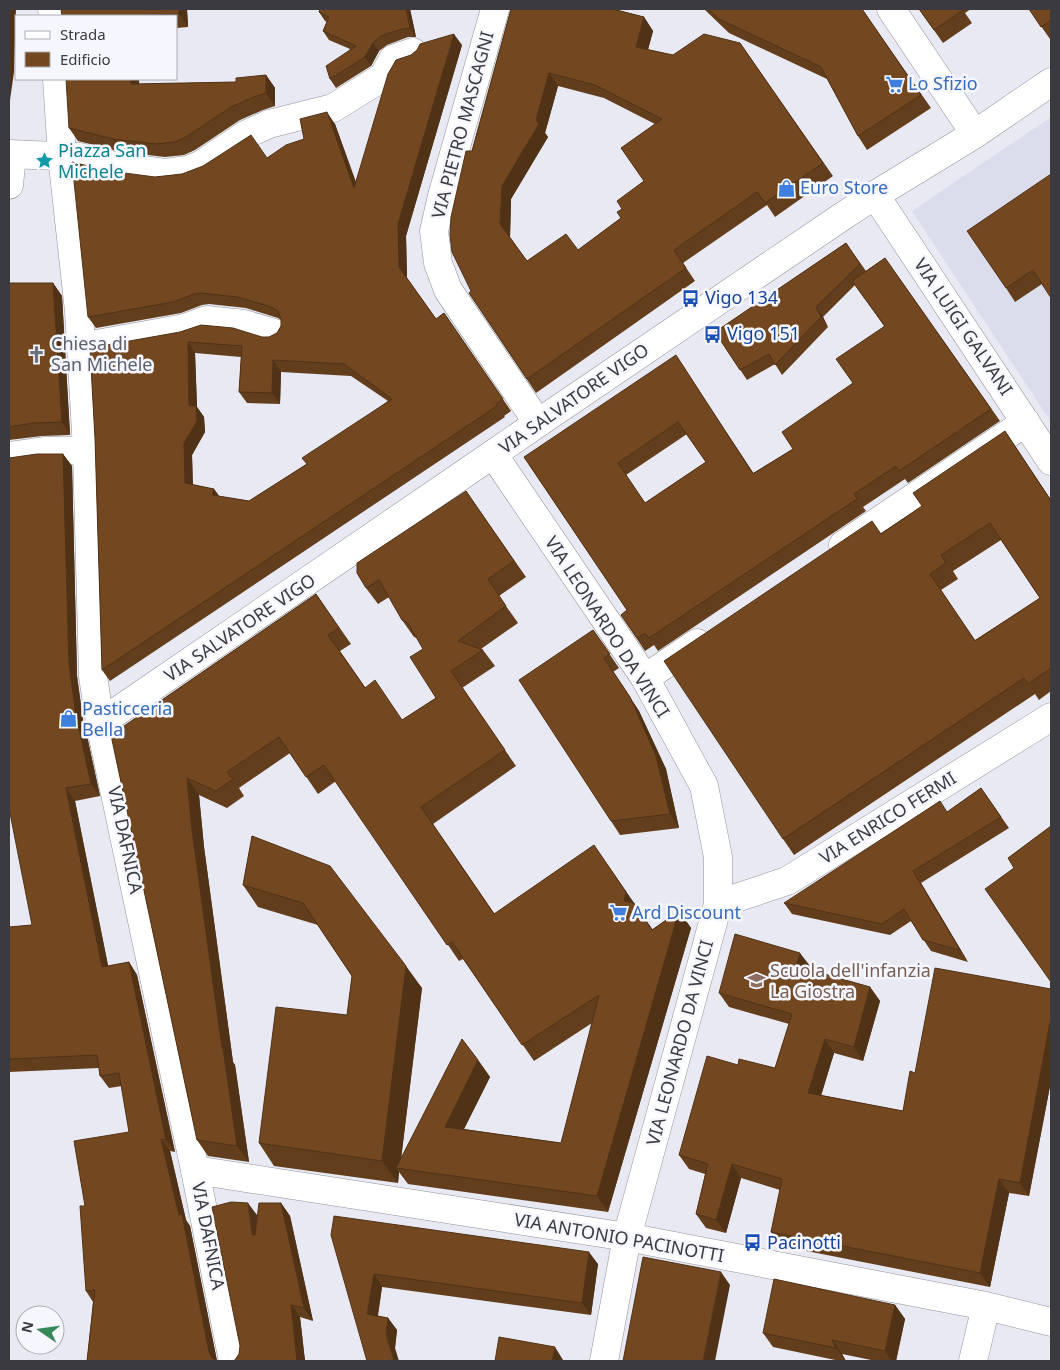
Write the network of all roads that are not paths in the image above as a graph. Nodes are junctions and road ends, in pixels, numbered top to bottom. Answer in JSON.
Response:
{"nodes":[{"id":1,"x":495,"y":9,"type":"edge"},
{"id":2,"x":891,"y":9,"type":"edge"},
{"id":3,"x":413,"y":52,"type":"edge"},
{"id":4,"x":57,"y":80,"type":"edge"},
{"id":5,"x":1051,"y":82,"type":"edge"},
{"id":6,"x":975,"y":134,"type":"junction"},
{"id":7,"x":11,"y":154,"type":"edge"},
{"id":8,"x":71,"y":156,"type":"junction"},
{"id":9,"x":9,"y":185,"type":"edge"},
{"id":10,"x":875,"y":195,"type":"junction"},
{"id":11,"x":274,"y":333,"type":"edge"},
{"id":12,"x":80,"y":347,"type":"junction"},
{"id":13,"x":538,"y":422,"type":"junction"},
{"id":14,"x":1026,"y":422,"type":"junction"},
{"id":15,"x":87,"y":450,"type":"junction"},
{"id":16,"x":493,"y":454,"type":"junction"},
{"id":17,"x":9,"y":456,"type":"edge"},
{"id":18,"x":1051,"y":461,"type":"edge"},
{"id":19,"x":823,"y":558,"type":"edge"},
{"id":20,"x":717,"y":629,"type":"edge"},
{"id":21,"x":645,"y":678,"type":"junction"},
{"id":22,"x":1051,"y":717,"type":"edge"},
{"id":23,"x":100,"y":723,"type":"junction"},
{"id":24,"x":718,"y":904,"type":"junction"},
{"id":25,"x":195,"y":1170,"type":"junction"},
{"id":26,"x":627,"y":1237,"type":"junction"},
{"id":27,"x":986,"y":1306,"type":"junction"},
{"id":28,"x":1051,"y":1322,"type":"edge"},
{"id":29,"x":234,"y":1361,"type":"edge"},
{"id":30,"x":604,"y":1361,"type":"edge"},
{"id":31,"x":973,"y":1361,"type":"edge"}],
"edges":[{"from":1,"to":13,"type":"street","name":"VIA PIETRO MASCAGNI"},
{"from":2,"to":6,"type":"street"},
{"from":3,"to":8,"type":"street"},
{"from":4,"to":8,"type":"street","name":"VIA DAFNICA"},
{"from":5,"to":6,"type":"street","name":"VIA SALVATORE VIGO"},
{"from":6,"to":10,"type":"street","name":"VIA SALVATORE VIGO"},
{"from":7,"to":8,"type":"street"},
{"from":7,"to":9,"type":"street"},
{"from":8,"to":12,"type":"street","name":"VIA DAFNICA"},
{"from":10,"to":13,"type":"street","name":"VIA SALVATORE VIGO"},
{"from":10,"to":14,"type":"street","name":"VIA LUIGI GALVANI"},
{"from":11,"to":12,"type":"street"},
{"from":12,"to":15,"type":"street","name":"VIA DAFNICA"},
{"from":13,"to":16,"type":"street","name":"VIA SALVATORE VIGO"},
{"from":14,"to":18,"type":"street","name":"VIA LUIGI GALVANI"},
{"from":14,"to":19,"type":"street"},
{"from":15,"to":17,"type":"street"},
{"from":15,"to":23,"type":"street","name":"VIA DAFNICA"},
{"from":16,"to":21,"type":"street","name":"VIA LEONARDO DA VINCI"},
{"from":16,"to":23,"type":"street","name":"VIA SALVATORE VIGO"},
{"from":20,"to":21,"type":"street"},
{"from":21,"to":24,"type":"street","name":"VIA LEONARDO DA VINCI"},
{"from":22,"to":24,"type":"street","name":"VIA ENRICO FERMI"},
{"from":23,"to":25,"type":"street","name":"VIA DAFNICA"},
{"from":24,"to":26,"type":"street","name":"VIA LEONARDO DA VINCI"},
{"from":25,"to":26,"type":"street","name":"VIA ANTONIO PACINOTTI"},
{"from":25,"to":29,"type":"street","name":"VIA DAFNICA"},
{"from":26,"to":27,"type":"street","name":"VIA ANTONIO PACINOTTI"},
{"from":26,"to":30,"type":"street","name":"VIA LEONARDO DA VINCI"},
{"from":27,"to":28,"type":"street","name":"VIA ANTONIO PACINOTTI"},
{"from":27,"to":31,"type":"street"}]}
